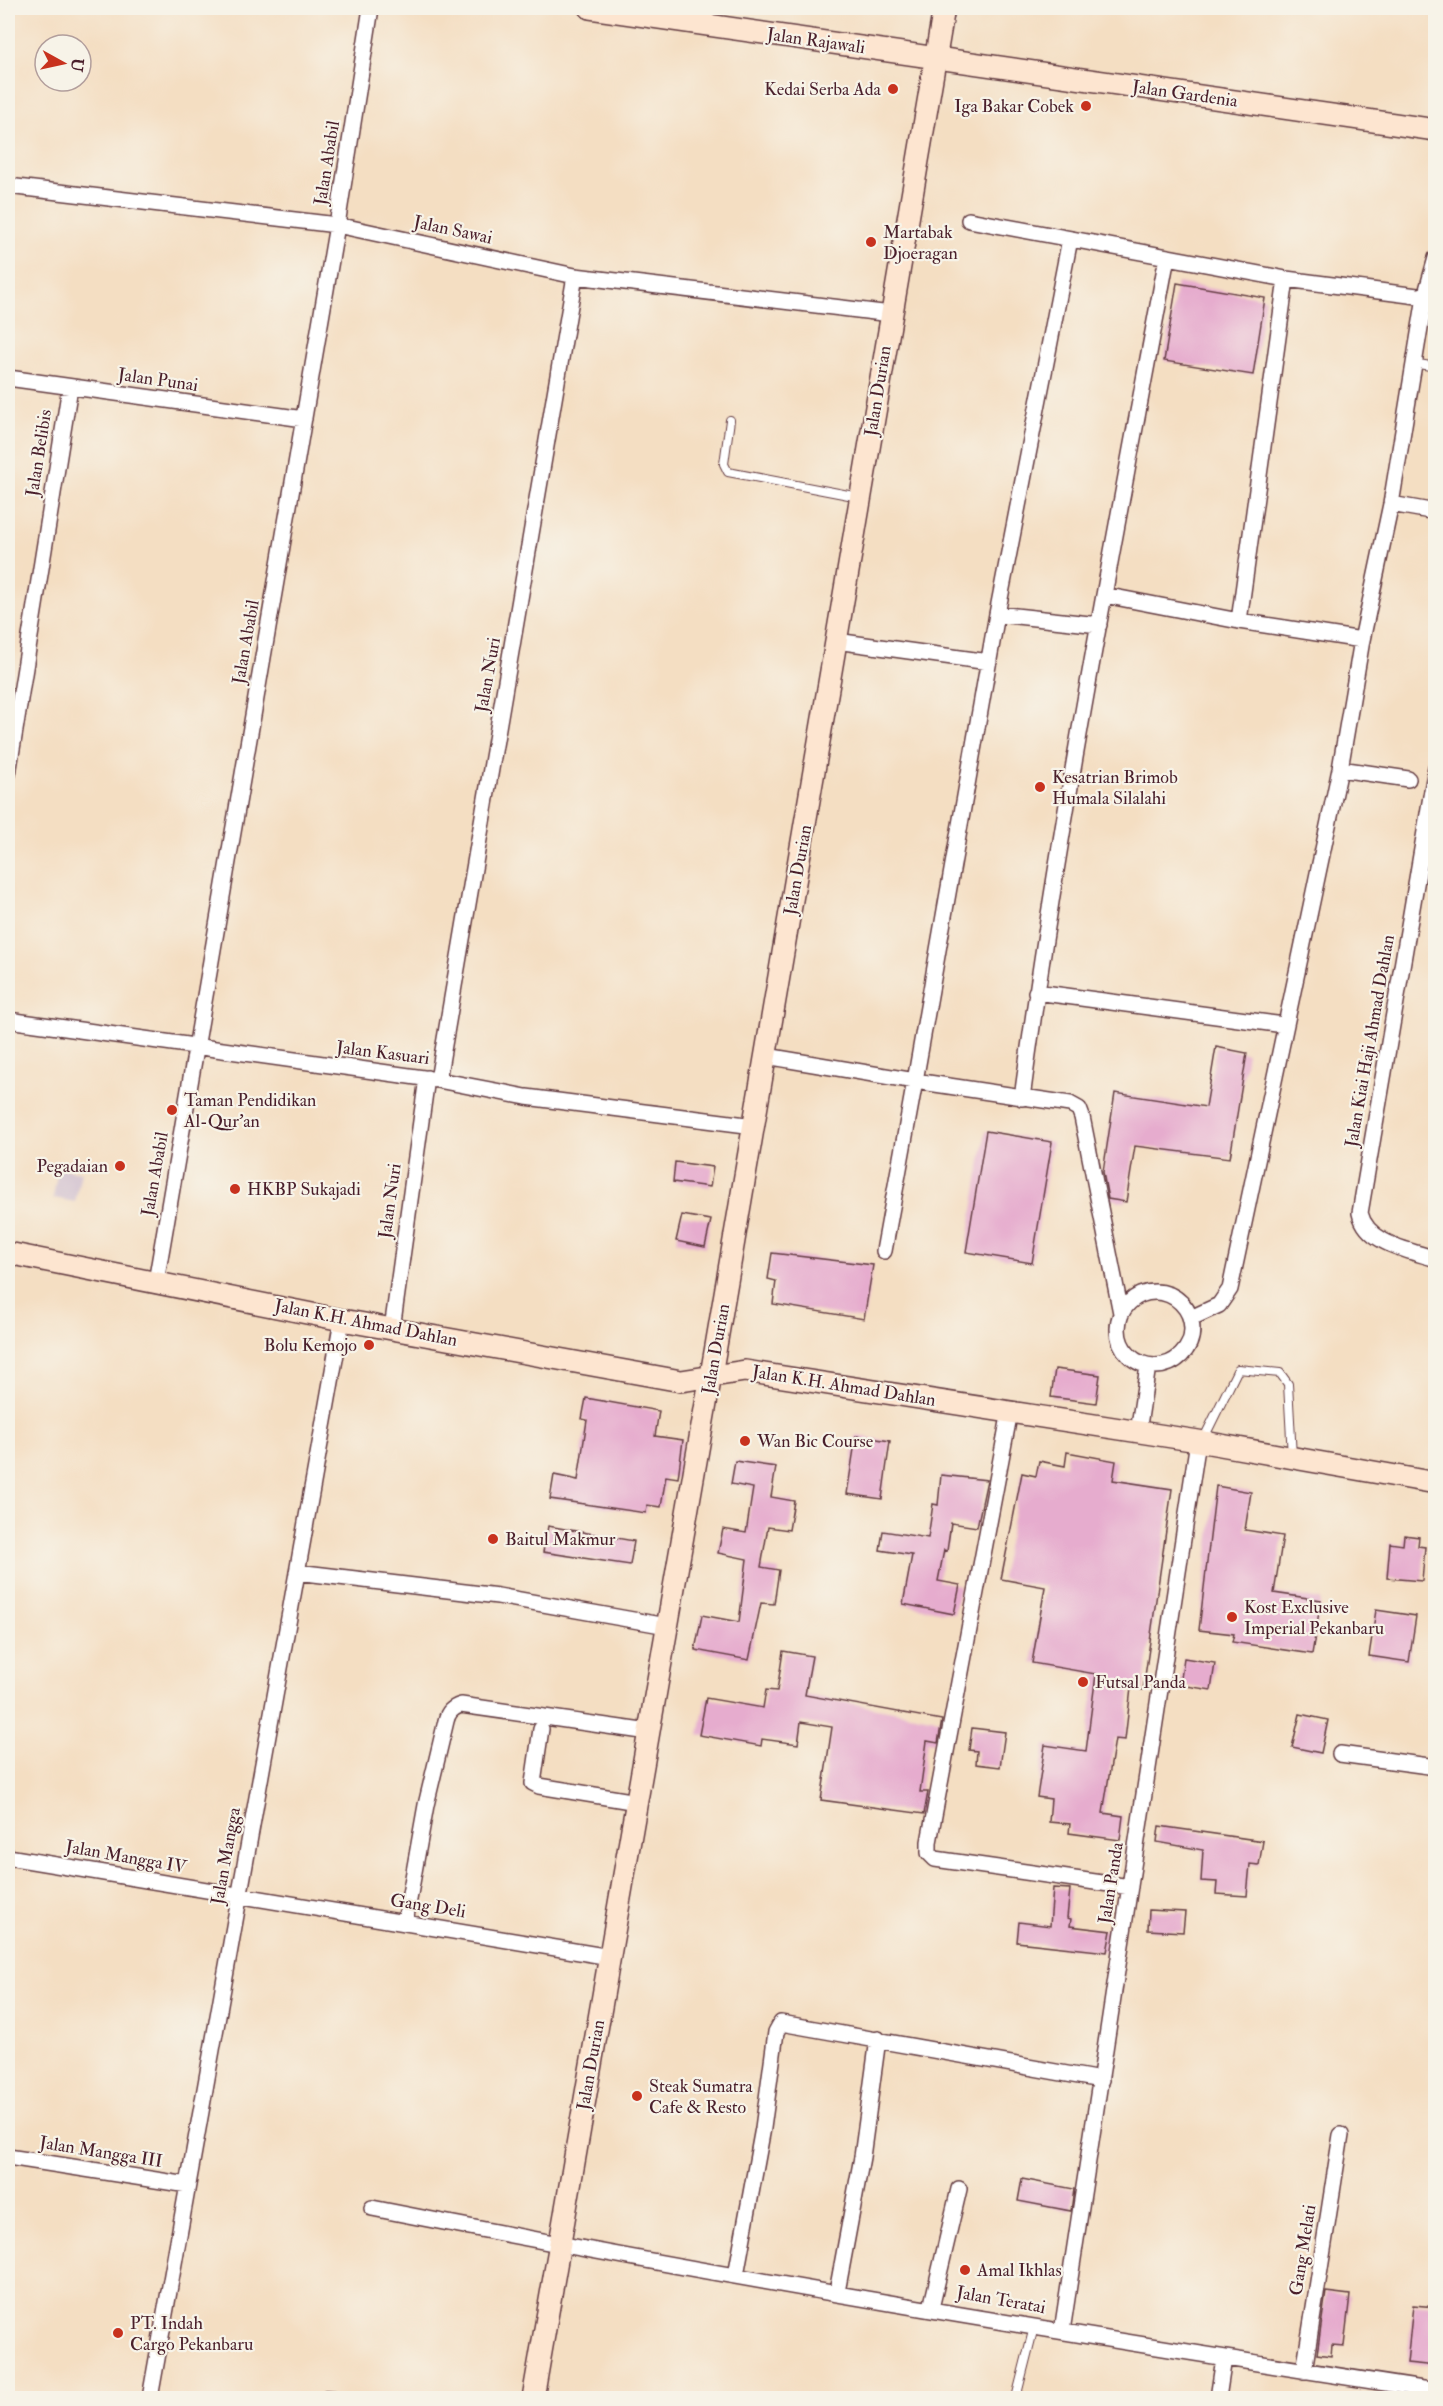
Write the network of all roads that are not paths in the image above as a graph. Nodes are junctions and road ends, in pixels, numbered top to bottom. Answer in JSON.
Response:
{"nodes":[{"id":1,"x":371,"y":8,"type":"edge"},
{"id":2,"x":591,"y":8,"type":"edge"},
{"id":3,"x":944,"y":8,"type":"edge"},
{"id":4,"x":936,"y":58,"type":"junction"},
{"id":5,"x":1436,"y":129,"type":"edge"},
{"id":6,"x":8,"y":186,"type":"edge"},
{"id":7,"x":969,"y":220,"type":"dead end"},
{"id":8,"x":337,"y":225,"type":"junction"},
{"id":9,"x":1070,"y":239,"type":"junction"},
{"id":10,"x":1167,"y":257,"type":"junction"},
{"id":11,"x":1436,"y":258,"type":"edge"},
{"id":12,"x":574,"y":276,"type":"junction"},
{"id":13,"x":1286,"y":279,"type":"junction"},
{"id":14,"x":1425,"y":297,"type":"junction"},
{"id":15,"x":891,"y":314,"type":"junction"},
{"id":16,"x":1413,"y":363,"type":"junction"},
{"id":17,"x":1436,"y":367,"type":"edge"},
{"id":18,"x":8,"y":378,"type":"edge"},
{"id":19,"x":70,"y":387,"type":"junction"},
{"id":20,"x":304,"y":419,"type":"junction"},
{"id":21,"x":730,"y":420,"type":"dead end"},
{"id":22,"x":861,"y":497,"type":"junction"},
{"id":23,"x":1391,"y":504,"type":"junction"},
{"id":24,"x":1436,"y":512,"type":"edge"},
{"id":25,"x":1104,"y":595,"type":"junction"},
{"id":26,"x":997,"y":614,"type":"junction"},
{"id":27,"x":1239,"y":621,"type":"junction"},
{"id":28,"x":1099,"y":625,"type":"junction"},
{"id":29,"x":1362,"y":640,"type":"junction"},
{"id":30,"x":836,"y":641,"type":"junction"},
{"id":31,"x":989,"y":662,"type":"junction"},
{"id":32,"x":1436,"y":767,"type":"edge"},
{"id":33,"x":1340,"y":769,"type":"junction"},
{"id":34,"x":8,"y":774,"type":"edge"},
{"id":35,"x":1408,"y":779,"type":"dead end"},
{"id":36,"x":1036,"y":992,"type":"junction"},
{"id":37,"x":8,"y":1020,"type":"edge"},
{"id":38,"x":1284,"y":1025,"type":"junction"},
{"id":39,"x":197,"y":1048,"type":"junction"},
{"id":40,"x":766,"y":1056,"type":"junction"},
{"id":41,"x":432,"y":1079,"type":"junction"},
{"id":42,"x":915,"y":1081,"type":"junction"},
{"id":43,"x":1022,"y":1098,"type":"junction"},
{"id":44,"x":754,"y":1126,"type":"junction"},
{"id":45,"x":884,"y":1251,"type":"dead end"},
{"id":46,"x":8,"y":1253,"type":"edge"},
{"id":47,"x":1436,"y":1259,"type":"edge"},
{"id":48,"x":156,"y":1282,"type":"junction"},
{"id":49,"x":1121,"y":1313,"type":"junction"},
{"id":50,"x":1191,"y":1318,"type":"junction"},
{"id":51,"x":342,"y":1320,"type":"junction"},
{"id":52,"x":392,"y":1329,"type":"junction"},
{"id":53,"x":1148,"y":1366,"type":"junction"},
{"id":54,"x":711,"y":1376,"type":"junction"},
{"id":55,"x":1010,"y":1411,"type":"junction"},
{"id":56,"x":1138,"y":1432,"type":"junction"},
{"id":57,"x":1200,"y":1441,"type":"junction"},
{"id":58,"x":1292,"y":1458,"type":"junction"},
{"id":59,"x":1436,"y":1483,"type":"edge"},
{"id":60,"x":297,"y":1572,"type":"junction"},
{"id":61,"x":668,"y":1626,"type":"junction"},
{"id":62,"x":541,"y":1729,"type":"dead end"},
{"id":63,"x":649,"y":1732,"type":"junction"},
{"id":64,"x":1340,"y":1754,"type":"dead end"},
{"id":65,"x":1436,"y":1767,"type":"edge"},
{"id":66,"x":637,"y":1803,"type":"junction"},
{"id":67,"x":8,"y":1857,"type":"edge"},
{"id":68,"x":1130,"y":1887,"type":"junction"},
{"id":69,"x":239,"y":1895,"type":"junction"},
{"id":70,"x":405,"y":1922,"type":"junction"},
{"id":71,"x":610,"y":1957,"type":"junction"},
{"id":72,"x":878,"y":2039,"type":"junction"},
{"id":73,"x":1101,"y":2080,"type":"junction"},
{"id":74,"x":1341,"y":2135,"type":"dead end"},
{"id":75,"x":8,"y":2157,"type":"edge"},
{"id":76,"x":188,"y":2185,"type":"junction"},
{"id":77,"x":959,"y":2189,"type":"dead end"},
{"id":78,"x":372,"y":2208,"type":"dead end"},
{"id":79,"x":560,"y":2244,"type":"junction"},
{"id":80,"x":736,"y":2275,"type":"junction"},
{"id":81,"x":837,"y":2292,"type":"junction"},
{"id":82,"x":931,"y":2308,"type":"junction"},
{"id":83,"x":1035,"y":2326,"type":"junction"},
{"id":84,"x":1062,"y":2331,"type":"junction"},
{"id":85,"x":1224,"y":2358,"type":"junction"},
{"id":86,"x":1304,"y":2371,"type":"junction"},
{"id":87,"x":1436,"y":2391,"type":"edge"},
{"id":88,"x":150,"y":2398,"type":"edge"},
{"id":89,"x":322,"y":2398,"type":"edge"},
{"id":90,"x":364,"y":2398,"type":"edge"},
{"id":91,"x":533,"y":2398,"type":"edge"},
{"id":92,"x":1016,"y":2398,"type":"edge"},
{"id":93,"x":1218,"y":2398,"type":"edge"}],
"edges":[{"from":1,"to":8,"type":"street","name":"Jalan Ababil"},
{"from":2,"to":4,"type":"main road","name":"Jalan Rajawali"},
{"from":3,"to":4,"type":"main road","name":"Jalan Durian"},
{"from":4,"to":5,"type":"main road","name":"Jalan Gardenia"},
{"from":4,"to":15,"type":"main road","name":"Jalan Durian"},
{"from":6,"to":8,"type":"street","name":"Jalan Sawai"},
{"from":7,"to":9,"type":"street"},
{"from":8,"to":12,"type":"street","name":"Jalan Sawai"},
{"from":8,"to":20,"type":"street","name":"Jalan Ababil"},
{"from":9,"to":10,"type":"street"},
{"from":9,"to":26,"type":"street"},
{"from":10,"to":13,"type":"street"},
{"from":10,"to":25,"type":"street"},
{"from":11,"to":14,"type":"street"},
{"from":12,"to":15,"type":"street","name":"Jalan Sawai"},
{"from":12,"to":41,"type":"street","name":"Jalan Nuri"},
{"from":13,"to":14,"type":"street"},
{"from":13,"to":27,"type":"street"},
{"from":14,"to":16,"type":"street"},
{"from":15,"to":22,"type":"main road","name":"Jalan Durian"},
{"from":16,"to":17,"type":"lane"},
{"from":16,"to":23,"type":"street"},
{"from":18,"to":19,"type":"street","name":"Jalan Punai"},
{"from":19,"to":20,"type":"street","name":"Jalan Punai"},
{"from":19,"to":34,"type":"street","name":"Jalan Belibis"},
{"from":20,"to":39,"type":"street","name":"Jalan Ababil"},
{"from":21,"to":22,"type":"lane"},
{"from":22,"to":30,"type":"main road","name":"Jalan Durian"},
{"from":23,"to":24,"type":"street"},
{"from":23,"to":29,"type":"street"},
{"from":25,"to":27,"type":"street"},
{"from":25,"to":28,"type":"street"},
{"from":26,"to":28,"type":"street"},
{"from":26,"to":31,"type":"street"},
{"from":27,"to":29,"type":"street"},
{"from":28,"to":36,"type":"street"},
{"from":29,"to":33,"type":"street"},
{"from":30,"to":31,"type":"street"},
{"from":30,"to":40,"type":"main road","name":"Jalan Durian"},
{"from":31,"to":42,"type":"street"},
{"from":32,"to":47,"type":"street","name":"Jalan Kiai Haji Ahmad Dahlan"},
{"from":33,"to":35,"type":"street"},
{"from":33,"to":38,"type":"street"},
{"from":36,"to":38,"type":"street"},
{"from":36,"to":43,"type":"street"},
{"from":37,"to":39,"type":"street","name":"Jalan Kasuari"},
{"from":38,"to":50,"type":"street"},
{"from":39,"to":41,"type":"street","name":"Jalan Kasuari"},
{"from":39,"to":48,"type":"street","name":"Jalan Ababil"},
{"from":40,"to":42,"type":"street"},
{"from":40,"to":44,"type":"main road","name":"Jalan Durian"},
{"from":41,"to":44,"type":"street","name":"Jalan Kasuari"},
{"from":41,"to":52,"type":"street","name":"Jalan Nuri"},
{"from":42,"to":43,"type":"street"},
{"from":42,"to":45,"type":"street"},
{"from":43,"to":49,"type":"street"},
{"from":44,"to":54,"type":"main road","name":"Jalan Durian"},
{"from":46,"to":48,"type":"main road","name":"Jalan K.H. Ahmad Dahlan"},
{"from":48,"to":51,"type":"main road","name":"Jalan K.H. Ahmad Dahlan"},
{"from":49,"to":50,"type":"street"},
{"from":49,"to":53,"type":"street"},
{"from":50,"to":53,"type":"street"},
{"from":51,"to":52,"type":"main road","name":"Jalan K.H. Ahmad Dahlan"},
{"from":51,"to":60,"type":"street","name":"Jalan Mangga"},
{"from":52,"to":54,"type":"main road","name":"Jalan K.H. Ahmad Dahlan"},
{"from":53,"to":56,"type":"street"},
{"from":54,"to":55,"type":"main road","name":"Jalan K.H. Ahmad Dahlan"},
{"from":54,"to":61,"type":"main road","name":"Jalan Durian"},
{"from":55,"to":56,"type":"main road","name":"Jalan K.H. Ahmad Dahlan"},
{"from":55,"to":68,"type":"street"},
{"from":56,"to":57,"type":"main road","name":"Jalan K.H. Ahmad Dahlan"},
{"from":57,"to":58,"type":"main road","name":"Jalan K.H. Ahmad Dahlan"},
{"from":57,"to":58,"type":"lane"},
{"from":57,"to":68,"type":"street","name":"Jalan Panda"},
{"from":58,"to":59,"type":"main road","name":"Jalan K.H. Ahmad Dahlan"},
{"from":60,"to":61,"type":"street"},
{"from":60,"to":69,"type":"street","name":"Jalan Mangga"},
{"from":61,"to":63,"type":"main road","name":"Jalan Durian"},
{"from":62,"to":66,"type":"street"},
{"from":63,"to":66,"type":"main road","name":"Jalan Durian"},
{"from":63,"to":70,"type":"street"},
{"from":64,"to":65,"type":"street"},
{"from":66,"to":71,"type":"main road","name":"Jalan Durian"},
{"from":67,"to":69,"type":"street","name":"Jalan Mangga IV"},
{"from":68,"to":73,"type":"street","name":"Jalan Panda"},
{"from":69,"to":70,"type":"street","name":"Gang Deli"},
{"from":69,"to":76,"type":"street","name":"Jalan Mangga"},
{"from":70,"to":71,"type":"street","name":"Gang Deli"},
{"from":71,"to":79,"type":"main road","name":"Jalan Durian"},
{"from":72,"to":73,"type":"street"},
{"from":72,"to":80,"type":"street"},
{"from":72,"to":81,"type":"street"},
{"from":73,"to":84,"type":"street","name":"Jalan Panda"},
{"from":74,"to":86,"type":"street","name":"Gang Melati"},
{"from":75,"to":76,"type":"street","name":"Jalan Mangga III"},
{"from":76,"to":88,"type":"street","name":"Jalan Mangga"},
{"from":77,"to":82,"type":"street"},
{"from":78,"to":79,"type":"street","name":"Jalan Teratai"},
{"from":79,"to":80,"type":"street","name":"Jalan Teratai"},
{"from":79,"to":91,"type":"main road","name":"Jalan Durian"},
{"from":80,"to":81,"type":"street","name":"Jalan Teratai"},
{"from":81,"to":82,"type":"street","name":"Jalan Teratai"},
{"from":82,"to":83,"type":"street","name":"Jalan Teratai"},
{"from":83,"to":84,"type":"street","name":"Jalan Teratai"},
{"from":83,"to":92,"type":"lane"},
{"from":84,"to":85,"type":"street","name":"Jalan Teratai"},
{"from":85,"to":86,"type":"street","name":"Jalan Teratai"},
{"from":85,"to":93,"type":"street"},
{"from":86,"to":87,"type":"street","name":"Jalan Teratai"},
{"from":89,"to":90,"type":"lane"}]}
